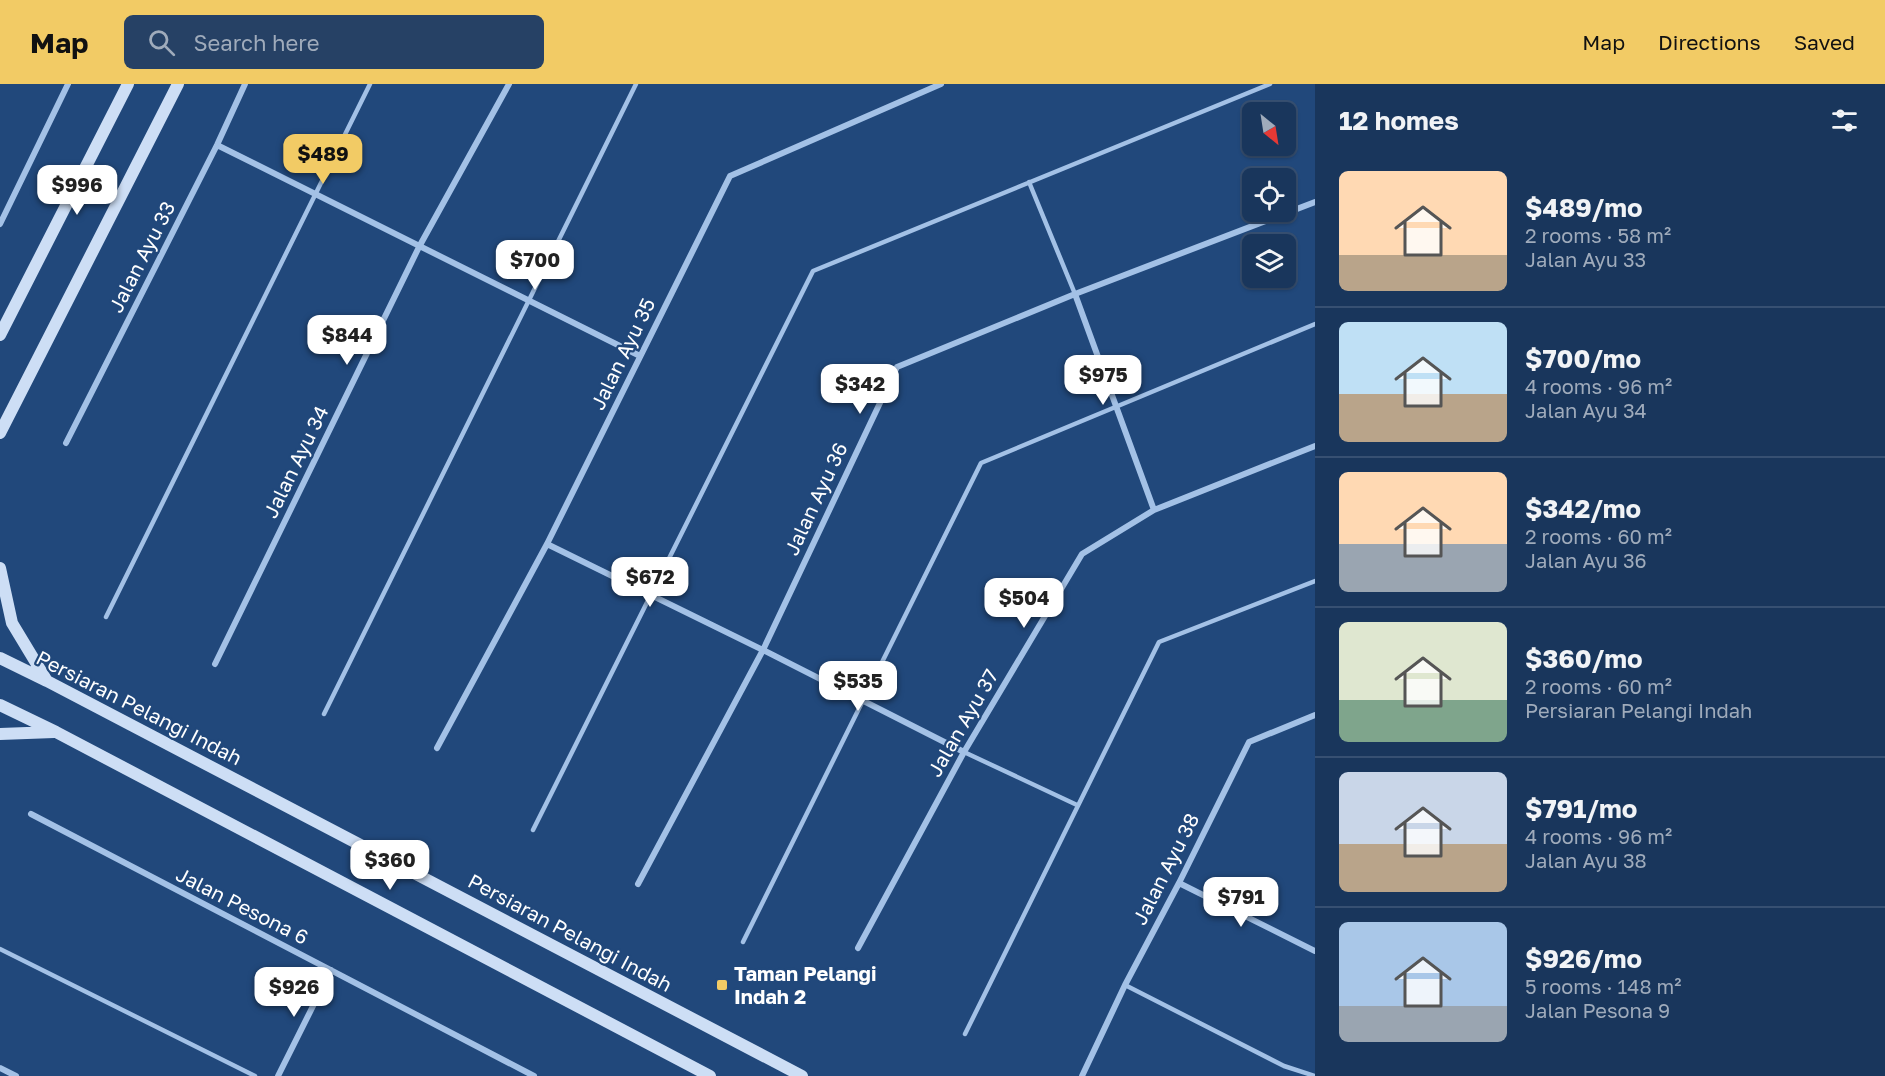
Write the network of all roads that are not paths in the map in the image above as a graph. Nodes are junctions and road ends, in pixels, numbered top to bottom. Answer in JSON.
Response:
{"nodes":[{"id":1,"x":68,"y":84,"type":"edge"},
{"id":2,"x":128,"y":84,"type":"edge"},
{"id":3,"x":178,"y":84,"type":"edge"},
{"id":4,"x":245,"y":84,"type":"edge"},
{"id":5,"x":370,"y":84,"type":"edge"},
{"id":6,"x":510,"y":84,"type":"edge"},
{"id":7,"x":636,"y":84,"type":"edge"},
{"id":8,"x":941,"y":84,"type":"edge"},
{"id":9,"x":1270,"y":84,"type":"edge"},
{"id":10,"x":217,"y":145,"type":"junction"},
{"id":11,"x":1029,"y":182,"type":"junction"},
{"id":12,"x":315,"y":195,"type":"junction"},
{"id":13,"x":1315,"y":202,"type":"edge"},
{"id":14,"x":0,"y":224,"type":"edge"},
{"id":15,"x":419,"y":247,"type":"junction"},
{"id":16,"x":1075,"y":294,"type":"junction"},
{"id":17,"x":529,"y":301,"type":"junction"},
{"id":18,"x":1315,"y":324,"type":"edge"},
{"id":19,"x":0,"y":335,"type":"edge"},
{"id":20,"x":640,"y":356,"type":"junction"},
{"id":21,"x":1116,"y":406,"type":"junction"},
{"id":22,"x":0,"y":433,"type":"edge"},
{"id":23,"x":66,"y":443,"type":"dead end"},
{"id":24,"x":1315,"y":446,"type":"edge"},
{"id":25,"x":1154,"y":510,"type":"junction"},
{"id":26,"x":547,"y":544,"type":"junction"},
{"id":27,"x":0,"y":568,"type":"edge"},
{"id":28,"x":1315,"y":581,"type":"edge"},
{"id":29,"x":651,"y":595,"type":"junction"},
{"id":30,"x":106,"y":617,"type":"dead end"},
{"id":31,"x":763,"y":650,"type":"junction"},
{"id":32,"x":0,"y":658,"type":"edge"},
{"id":33,"x":216,"y":664,"type":"dead end"},
{"id":34,"x":47,"y":681,"type":"junction"},
{"id":35,"x":862,"y":700,"type":"junction"},
{"id":36,"x":0,"y":705,"type":"edge"},
{"id":37,"x":324,"y":714,"type":"dead end"},
{"id":38,"x":1315,"y":714,"type":"edge"},
{"id":39,"x":56,"y":732,"type":"junction"},
{"id":40,"x":0,"y":734,"type":"edge"},
{"id":41,"x":437,"y":748,"type":"dead end"},
{"id":42,"x":964,"y":752,"type":"junction"},
{"id":43,"x":1077,"y":805,"type":"junction"},
{"id":44,"x":31,"y":814,"type":"dead end"},
{"id":45,"x":533,"y":830,"type":"dead end"},
{"id":46,"x":638,"y":884,"type":"dead end"},
{"id":47,"x":1179,"y":884,"type":"junction"},
{"id":48,"x":743,"y":942,"type":"dead end"},
{"id":49,"x":858,"y":948,"type":"dead end"},
{"id":50,"x":0,"y":949,"type":"edge"},
{"id":51,"x":1315,"y":951,"type":"edge"},
{"id":52,"x":331,"y":970,"type":"junction"},
{"id":53,"x":1125,"y":985,"type":"junction"},
{"id":54,"x":965,"y":1034,"type":"dead end"},
{"id":55,"x":0,"y":1068,"type":"edge"},
{"id":56,"x":16,"y":1076,"type":"edge"},
{"id":57,"x":255,"y":1076,"type":"edge"},
{"id":58,"x":278,"y":1076,"type":"edge"},
{"id":59,"x":534,"y":1076,"type":"edge"},
{"id":60,"x":710,"y":1076,"type":"edge"},
{"id":61,"x":802,"y":1076,"type":"edge"},
{"id":62,"x":1082,"y":1076,"type":"edge"},
{"id":63,"x":1315,"y":1076,"type":"edge"}],
"edges":[{"from":1,"to":14,"type":"street"},
{"from":2,"to":19,"type":"main road"},
{"from":3,"to":22,"type":"main road"},
{"from":4,"to":10,"type":"street","name":"Jalan Ayu 33"},
{"from":5,"to":12,"type":"lane"},
{"from":6,"to":15,"type":"street","name":"Jalan Ayu 34"},
{"from":7,"to":17,"type":"lane"},
{"from":8,"to":20,"type":"street","name":"Jalan Ayu 35"},
{"from":9,"to":11,"type":"lane"},
{"from":10,"to":12,"type":"street"},
{"from":10,"to":23,"type":"street","name":"Jalan Ayu 33"},
{"from":11,"to":16,"type":"lane"},
{"from":11,"to":29,"type":"lane"},
{"from":12,"to":15,"type":"street"},
{"from":12,"to":30,"type":"lane"},
{"from":13,"to":16,"type":"street","name":"Jalan Ayu 36"},
{"from":15,"to":17,"type":"street"},
{"from":15,"to":33,"type":"street","name":"Jalan Ayu 34"},
{"from":16,"to":21,"type":"street"},
{"from":16,"to":31,"type":"street","name":"Jalan Ayu 36"},
{"from":17,"to":20,"type":"street"},
{"from":17,"to":37,"type":"lane"},
{"from":18,"to":21,"type":"lane"},
{"from":20,"to":26,"type":"street","name":"Jalan Ayu 35"},
{"from":21,"to":25,"type":"street"},
{"from":21,"to":35,"type":"lane"},
{"from":24,"to":25,"type":"street","name":"Jalan Ayu 37"},
{"from":25,"to":42,"type":"street","name":"Jalan Ayu 37"},
{"from":26,"to":29,"type":"street"},
{"from":26,"to":41,"type":"street","name":"Jalan Ayu 35"},
{"from":27,"to":34,"type":"main road"},
{"from":28,"to":43,"type":"lane"},
{"from":29,"to":31,"type":"street"},
{"from":29,"to":45,"type":"lane"},
{"from":31,"to":35,"type":"street"},
{"from":31,"to":46,"type":"street","name":"Jalan Ayu 36"},
{"from":32,"to":34,"type":"main road","name":"Persiaran Pelangi Indah"},
{"from":34,"to":61,"type":"main road","name":"Persiaran Pelangi Indah"},
{"from":35,"to":42,"type":"street"},
{"from":35,"to":48,"type":"lane"},
{"from":36,"to":39,"type":"main road"},
{"from":38,"to":47,"type":"street","name":"Jalan Ayu 38"},
{"from":39,"to":40,"type":"main road"},
{"from":39,"to":60,"type":"main road"},
{"from":42,"to":43,"type":"lane"},
{"from":42,"to":49,"type":"street","name":"Jalan Ayu 37"},
{"from":43,"to":54,"type":"lane"},
{"from":44,"to":52,"type":"street","name":"Jalan Pesona 6"},
{"from":47,"to":51,"type":"street"},
{"from":47,"to":53,"type":"street","name":"Jalan Ayu 38"},
{"from":50,"to":57,"type":"lane"},
{"from":52,"to":58,"type":"street"},
{"from":52,"to":59,"type":"street","name":"Jalan Pesona 6"},
{"from":53,"to":62,"type":"street","name":"Jalan Ayu 38"},
{"from":53,"to":63,"type":"lane"},
{"from":55,"to":56,"type":"street"}]}
